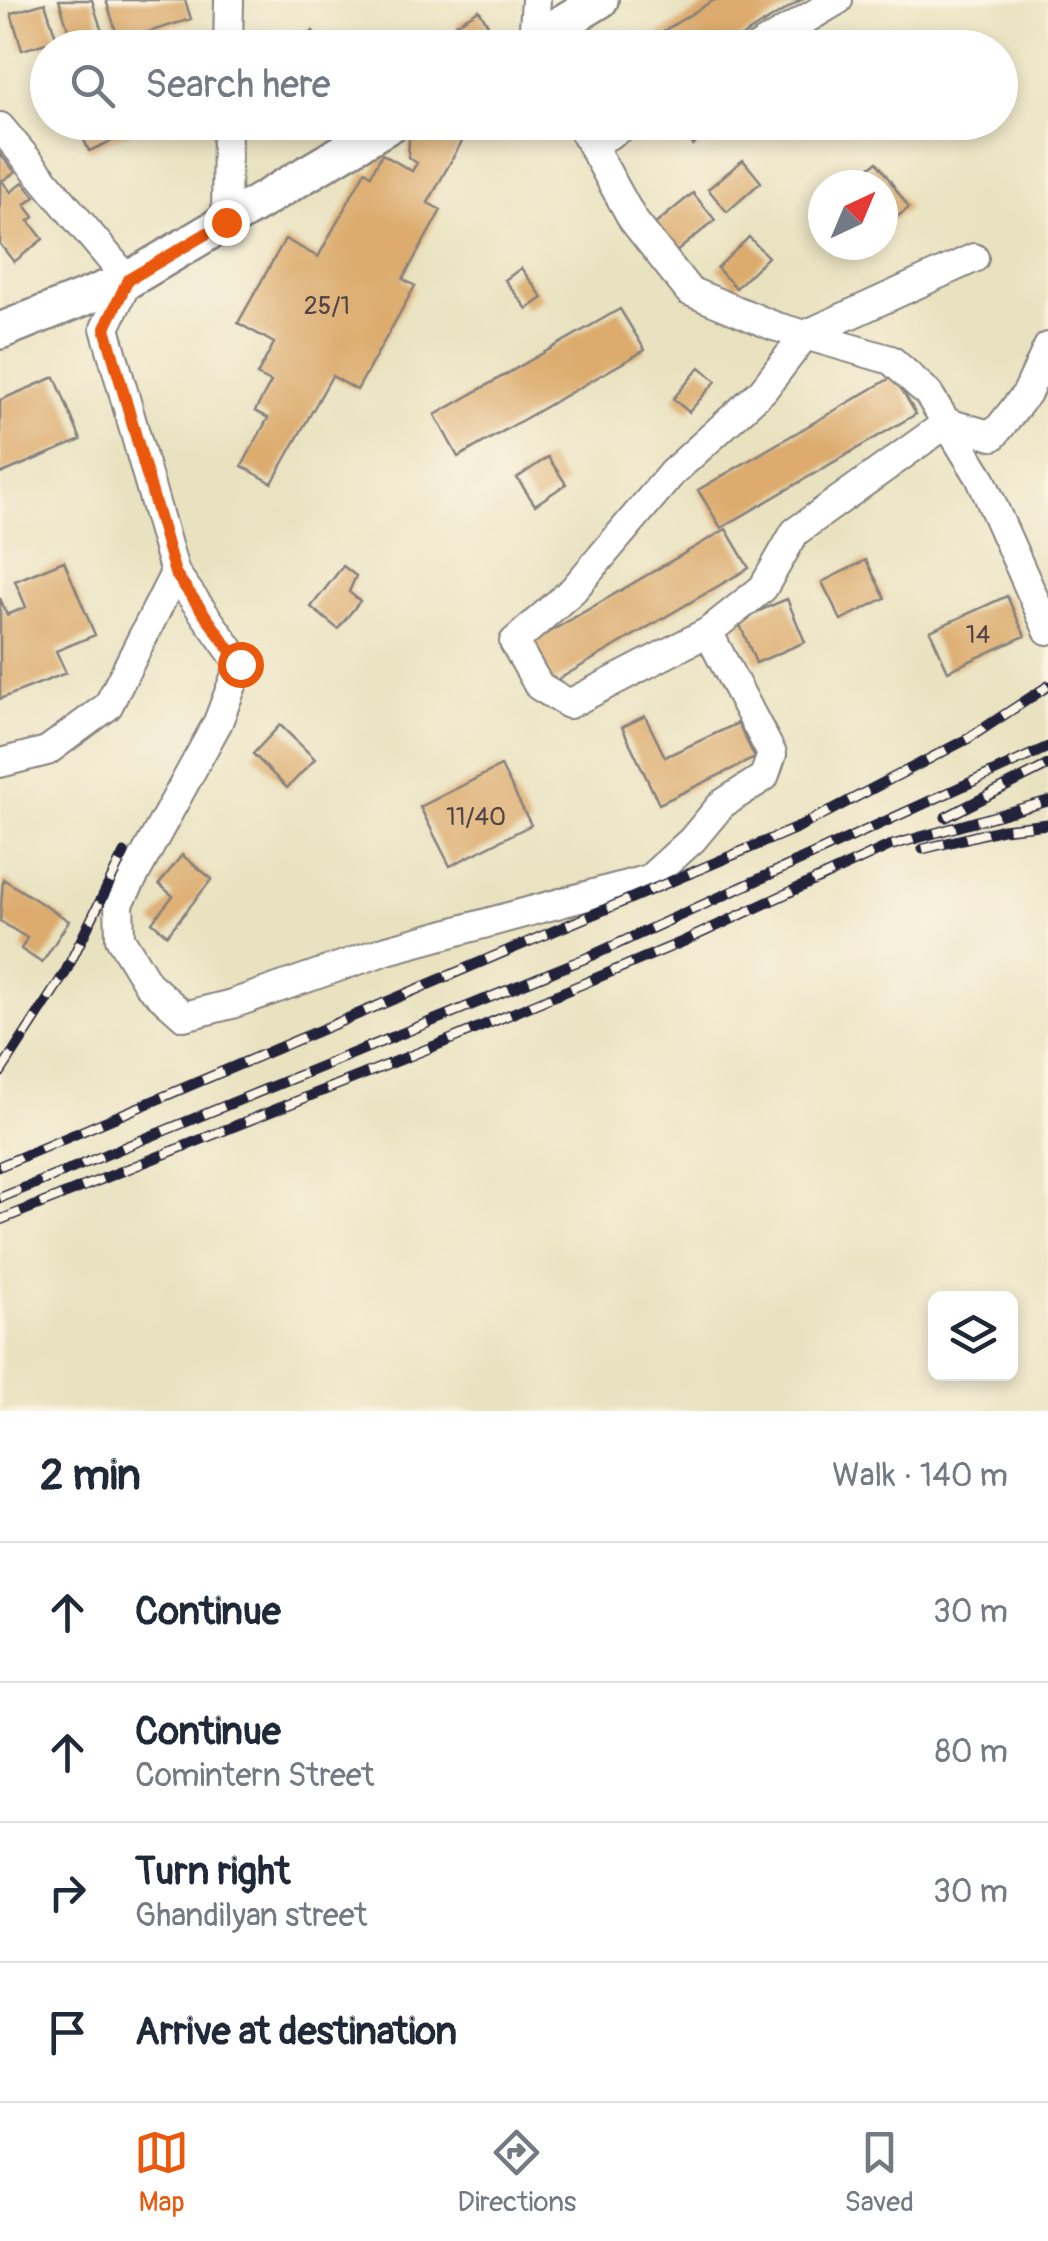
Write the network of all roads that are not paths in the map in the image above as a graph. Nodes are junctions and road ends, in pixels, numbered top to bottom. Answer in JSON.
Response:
{"nodes":[{"id":1,"x":229,"y":0,"type":"edge"},
{"id":2,"x":536,"y":0,"type":"edge"},
{"id":3,"x":600,"y":0,"type":"edge"},
{"id":4,"x":838,"y":0,"type":"edge"},
{"id":5,"x":228,"y":30,"type":"edge"},
{"id":6,"x":533,"y":30,"type":"edge"},
{"id":7,"x":554,"y":30,"type":"edge"},
{"id":8,"x":787,"y":30,"type":"edge"},
{"id":9,"x":0,"y":127,"type":"edge"},
{"id":10,"x":227,"y":140,"type":"edge"},
{"id":11,"x":364,"y":140,"type":"edge"},
{"id":12,"x":588,"y":140,"type":"edge"},
{"id":13,"x":226,"y":222,"type":"junction"},
{"id":14,"x":974,"y":258,"type":"dead end"},
{"id":15,"x":128,"y":280,"type":"junction"},
{"id":16,"x":0,"y":331,"type":"edge"},
{"id":17,"x":805,"y":335,"type":"junction"},
{"id":18,"x":1048,"y":347,"type":"edge"},
{"id":19,"x":947,"y":423,"type":"junction"},
{"id":20,"x":175,"y":573,"type":"junction"},
{"id":21,"x":1048,"y":630,"type":"edge"},
{"id":22,"x":708,"y":632,"type":"junction"},
{"id":23,"x":0,"y":763,"type":"edge"}],
"edges":[{"from":1,"to":5,"type":"street"},
{"from":2,"to":6,"type":"street"},
{"from":3,"to":7,"type":"main road"},
{"from":4,"to":8,"type":"street"},
{"from":9,"to":15,"type":"street"},
{"from":10,"to":13,"type":"street"},
{"from":11,"to":13,"type":"main road"},
{"from":12,"to":17,"type":"street"},
{"from":13,"to":15,"type":"main road"},
{"from":14,"to":17,"type":"street"},
{"from":15,"to":16,"type":"main road"},
{"from":15,"to":20,"type":"street"},
{"from":17,"to":19,"type":"street"},
{"from":17,"to":22,"type":"street"},
{"from":18,"to":19,"type":"street"},
{"from":19,"to":21,"type":"street"},
{"from":19,"to":22,"type":"street"},
{"from":20,"to":22,"type":"street"},
{"from":20,"to":23,"type":"street"}]}
